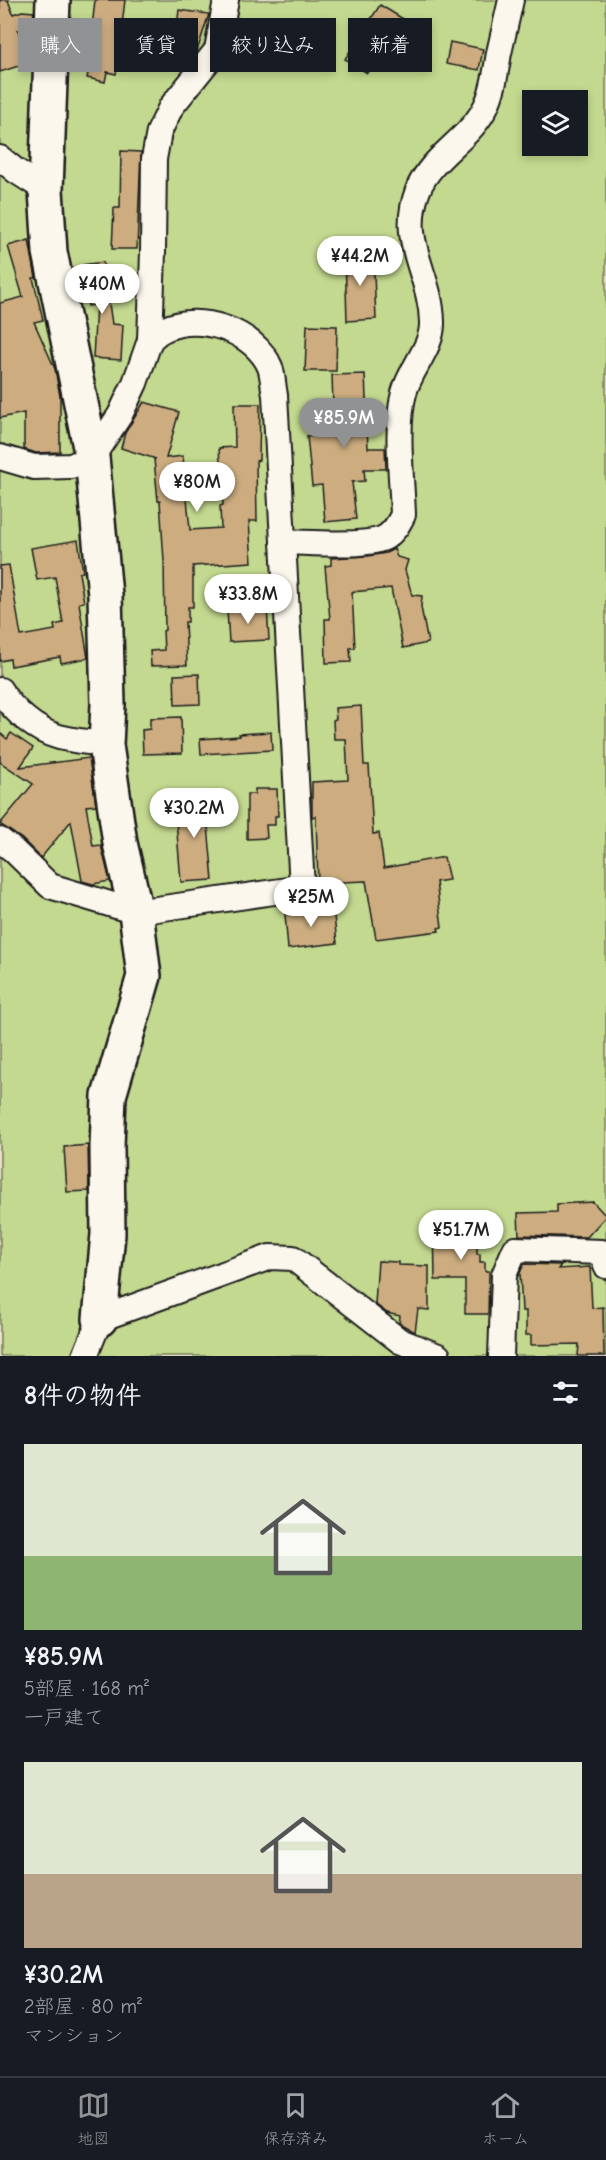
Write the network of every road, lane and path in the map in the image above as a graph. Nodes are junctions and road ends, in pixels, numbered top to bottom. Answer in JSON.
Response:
{"nodes":[{"id":1,"x":53,"y":0,"type":"edge"},
{"id":2,"x":226,"y":0,"type":"edge"},
{"id":3,"x":511,"y":0,"type":"edge"},
{"id":4,"x":0,"y":158,"type":"edge"},
{"id":5,"x":46,"y":190,"type":"junction"},
{"id":6,"x":150,"y":340,"type":"junction"},
{"id":7,"x":0,"y":457,"type":"edge"},
{"id":8,"x":93,"y":457,"type":"junction"},
{"id":9,"x":283,"y":542,"type":"junction"},
{"id":10,"x":0,"y":690,"type":"edge"},
{"id":11,"x":106,"y":745,"type":"junction"},
{"id":12,"x":0,"y":840,"type":"edge"},
{"id":13,"x":136,"y":912,"type":"junction"},
{"id":14,"x":606,"y":1266,"type":"edge"},
{"id":15,"x":100,"y":1319,"type":"junction"},
{"id":16,"x":85,"y":1356,"type":"edge"},
{"id":17,"x":438,"y":1356,"type":"edge"},
{"id":18,"x":501,"y":1356,"type":"edge"}],
"edges":[{"from":1,"to":5,"type":"street"},
{"from":2,"to":6,"type":"street"},
{"from":3,"to":9,"type":"street"},
{"from":4,"to":5,"type":"street"},
{"from":5,"to":8,"type":"street"},
{"from":6,"to":8,"type":"street"},
{"from":6,"to":9,"type":"street"},
{"from":7,"to":8,"type":"street"},
{"from":8,"to":11,"type":"street"},
{"from":9,"to":13,"type":"street"},
{"from":10,"to":11,"type":"street"},
{"from":11,"to":13,"type":"street"},
{"from":12,"to":13,"type":"street"},
{"from":13,"to":15,"type":"street"},
{"from":14,"to":18,"type":"street"},
{"from":15,"to":16,"type":"street"},
{"from":15,"to":17,"type":"street"}]}
